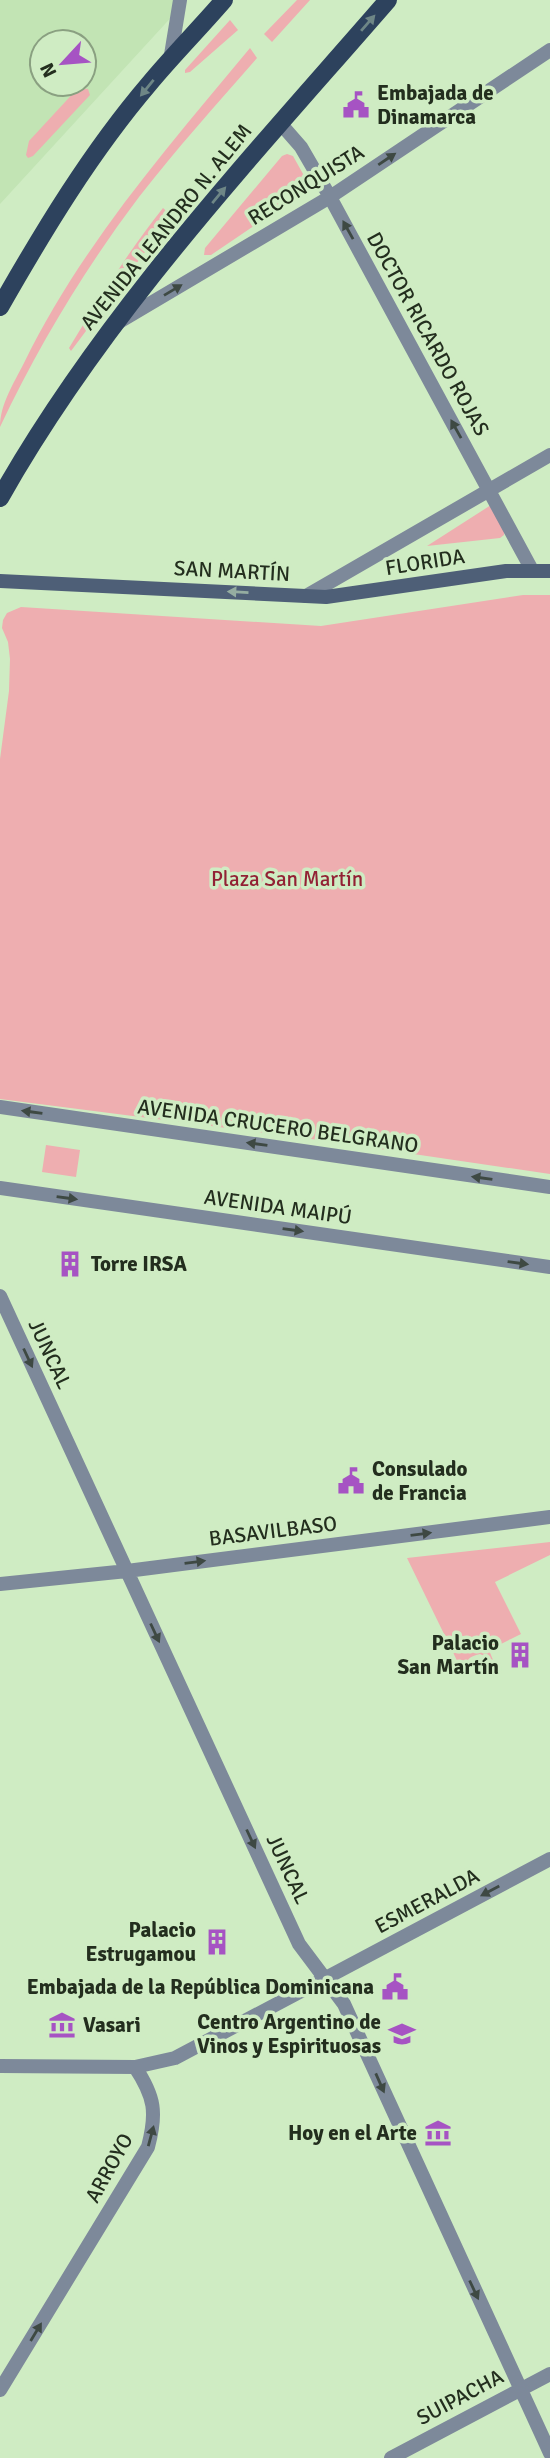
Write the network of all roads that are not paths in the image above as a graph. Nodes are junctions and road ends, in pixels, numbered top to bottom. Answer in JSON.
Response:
{"nodes":[{"id":1,"x":180,"y":0,"type":"edge"},
{"id":2,"x":224,"y":0,"type":"edge"},
{"id":3,"x":388,"y":0,"type":"edge"},
{"id":4,"x":550,"y":50,"type":"edge"},
{"id":5,"x":170,"y":61,"type":"junction"},
{"id":6,"x":280,"y":123,"type":"junction"},
{"id":7,"x":330,"y":197,"type":"junction"},
{"id":8,"x":0,"y":307,"type":"edge"},
{"id":9,"x":114,"y":324,"type":"junction"},
{"id":10,"x":550,"y":455,"type":"edge"},
{"id":11,"x":489,"y":489,"type":"junction"},
{"id":12,"x":0,"y":498,"type":"edge"},
{"id":13,"x":532,"y":570,"type":"junction"},
{"id":14,"x":550,"y":571,"type":"edge"},
{"id":15,"x":0,"y":581,"type":"edge"},
{"id":16,"x":306,"y":596,"type":"junction"},
{"id":17,"x":0,"y":1107,"type":"edge"},
{"id":18,"x":550,"y":1187,"type":"edge"},
{"id":19,"x":0,"y":1188,"type":"edge"},
{"id":20,"x":550,"y":1267,"type":"edge"},
{"id":21,"x":0,"y":1296,"type":"edge"},
{"id":22,"x":550,"y":1517,"type":"edge"},
{"id":23,"x":127,"y":1571,"type":"junction"},
{"id":24,"x":0,"y":1584,"type":"edge"},
{"id":25,"x":550,"y":1859,"type":"edge"},
{"id":26,"x":325,"y":1980,"type":"junction"},
{"id":27,"x":0,"y":2066,"type":"edge"},
{"id":28,"x":135,"y":2067,"type":"junction"},
{"id":29,"x":550,"y":2374,"type":"edge"},
{"id":30,"x":0,"y":2390,"type":"edge"},
{"id":31,"x":520,"y":2390,"type":"junction"},
{"id":32,"x":550,"y":2453,"type":"edge"},
{"id":33,"x":391,"y":2458,"type":"edge"}],
"edges":[{"from":1,"to":5,"type":"street"},
{"from":2,"to":5,"type":"main road"},
{"from":6,"to":3,"type":"main road","name":"AVENIDA LEANDRO N. ALEM","one_way":true},
{"from":7,"to":4,"type":"street","name":"RECONQUISTA","one_way":true},
{"from":5,"to":8,"type":"main road","one_way":true},
{"from":6,"to":7,"type":"street","name":"DOCTOR RICARDO ROJAS"},
{"from":9,"to":6,"type":"main road","name":"AVENIDA LEANDRO N. ALEM","one_way":true},
{"from":9,"to":7,"type":"street","name":"RECONQUISTA","one_way":true},
{"from":11,"to":7,"type":"street","name":"DOCTOR RICARDO ROJAS","one_way":true},
{"from":9,"to":12,"type":"main road","name":"AVENIDA LEANDRO N. ALEM"},
{"from":10,"to":11,"type":"street","name":"SAN MARTÍN"},
{"from":11,"to":13,"type":"street","name":"DOCTOR RICARDO ROJAS"},
{"from":11,"to":16,"type":"street","name":"SAN MARTÍN"},
{"from":13,"to":14,"type":"main road","name":"FLORIDA"},
{"from":13,"to":16,"type":"main road","name":"FLORIDA"},
{"from":16,"to":15,"type":"main road","name":"SAN MARTÍN","one_way":true},
{"from":18,"to":17,"type":"street","name":"AVENIDA CRUCERO BELGRANO","one_way":true},
{"from":19,"to":20,"type":"street","name":"AVENIDA MAIPÚ","one_way":true},
{"from":21,"to":23,"type":"street","name":"JUNCAL","one_way":true},
{"from":23,"to":22,"type":"street","name":"BASAVILBASO","one_way":true},
{"from":23,"to":24,"type":"street","name":"BASAVILBASO"},
{"from":23,"to":26,"type":"street","name":"JUNCAL","one_way":true},
{"from":25,"to":26,"type":"street","name":"ESMERALDA","one_way":true},
{"from":26,"to":28,"type":"street"},
{"from":26,"to":31,"type":"street","name":"JUNCAL","one_way":true},
{"from":27,"to":28,"type":"street"},
{"from":30,"to":28,"type":"street","name":"ARROYO","one_way":true},
{"from":29,"to":31,"type":"street","name":"SUIPACHA"},
{"from":31,"to":32,"type":"street","name":"JUNCAL"},
{"from":31,"to":33,"type":"street","name":"SUIPACHA"}]}
